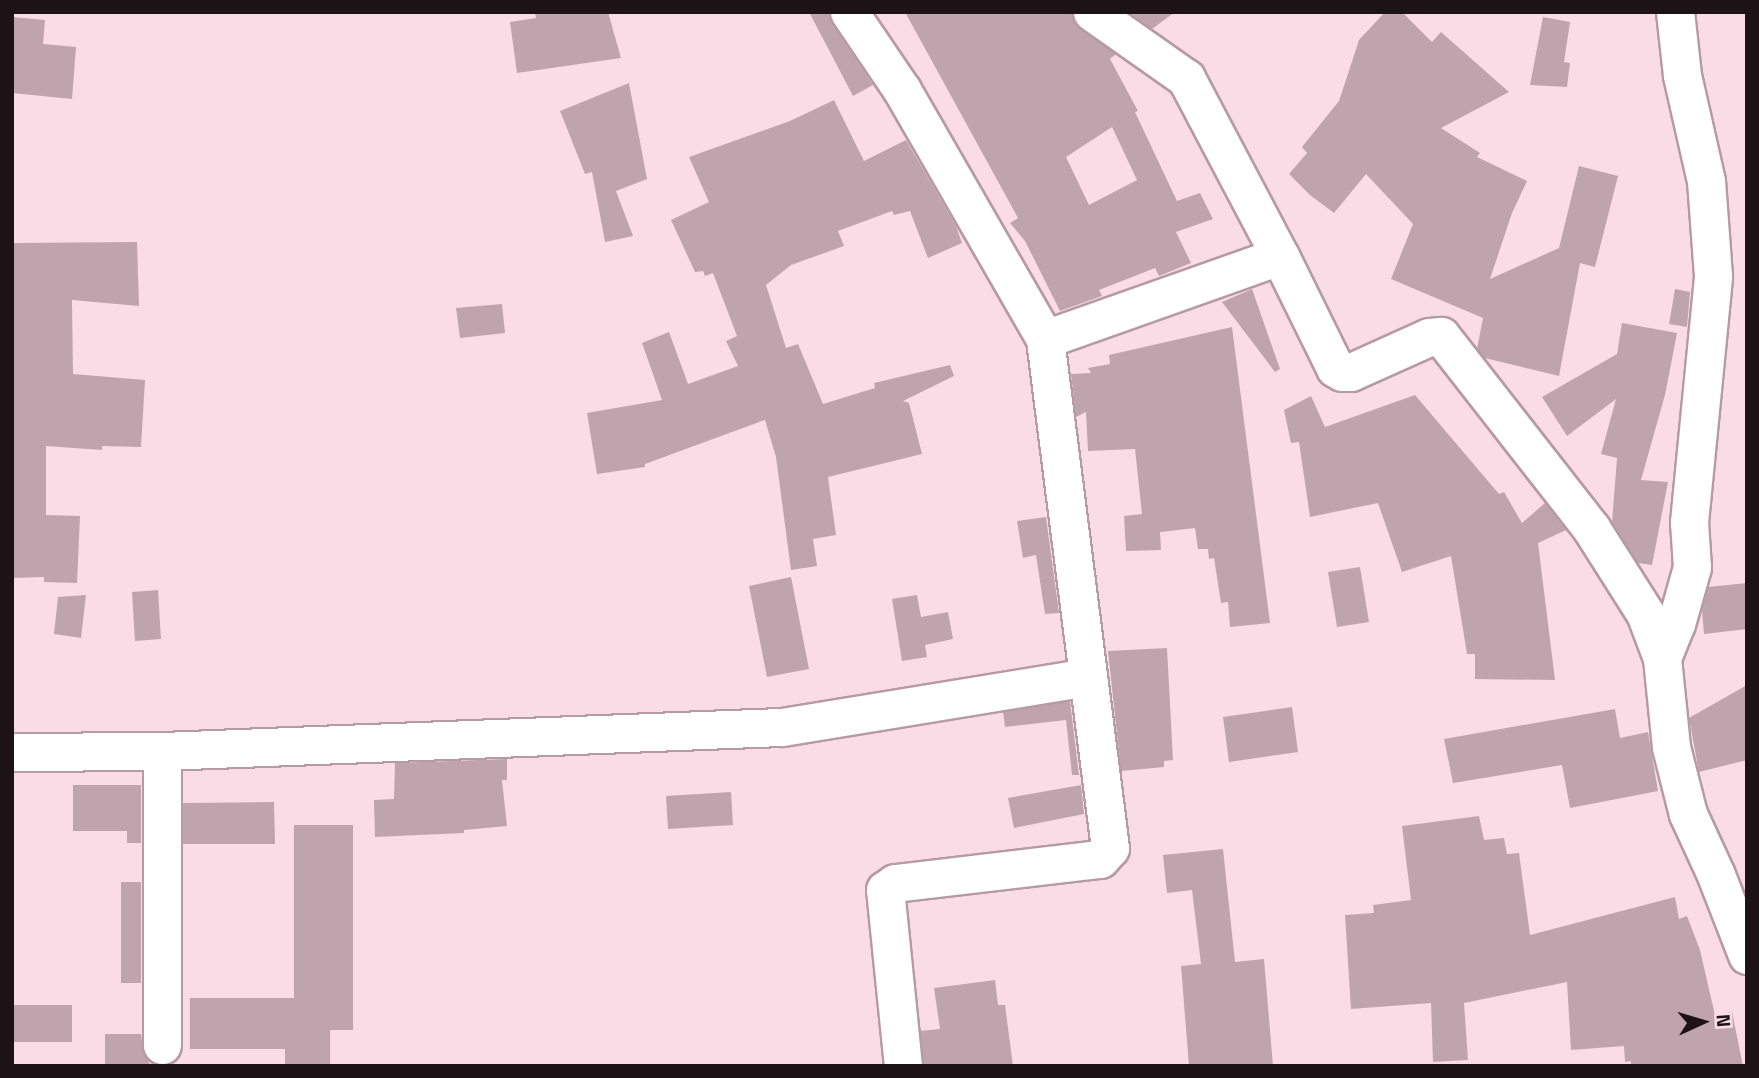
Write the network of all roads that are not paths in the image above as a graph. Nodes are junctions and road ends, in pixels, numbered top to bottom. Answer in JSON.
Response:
{"nodes":[{"id":1,"x":849,"y":12,"type":"edge"},
{"id":2,"x":1092,"y":12,"type":"edge"},
{"id":3,"x":1675,"y":12,"type":"edge"},
{"id":4,"x":1280,"y":256,"type":"junction"},
{"id":5,"x":1045,"y":339,"type":"junction"},
{"id":6,"x":1662,"y":658,"type":"junction"},
{"id":7,"x":1088,"y":677,"type":"junction"},
{"id":8,"x":162,"y":751,"type":"junction"},
{"id":9,"x":12,"y":752,"type":"edge"},
{"id":10,"x":1747,"y":955,"type":"edge"},
{"id":11,"x":162,"y":1045,"type":"dead end"},
{"id":12,"x":903,"y":1066,"type":"edge"}],
"edges":[{"from":1,"to":5,"type":"street"},
{"from":2,"to":4,"type":"street"},
{"from":3,"to":6,"type":"street"},
{"from":4,"to":5,"type":"street"},
{"from":4,"to":6,"type":"street"},
{"from":5,"to":7,"type":"street"},
{"from":6,"to":10,"type":"street"},
{"from":7,"to":8,"type":"street"},
{"from":7,"to":12,"type":"street"},
{"from":8,"to":9,"type":"street"},
{"from":8,"to":11,"type":"street"}]}
